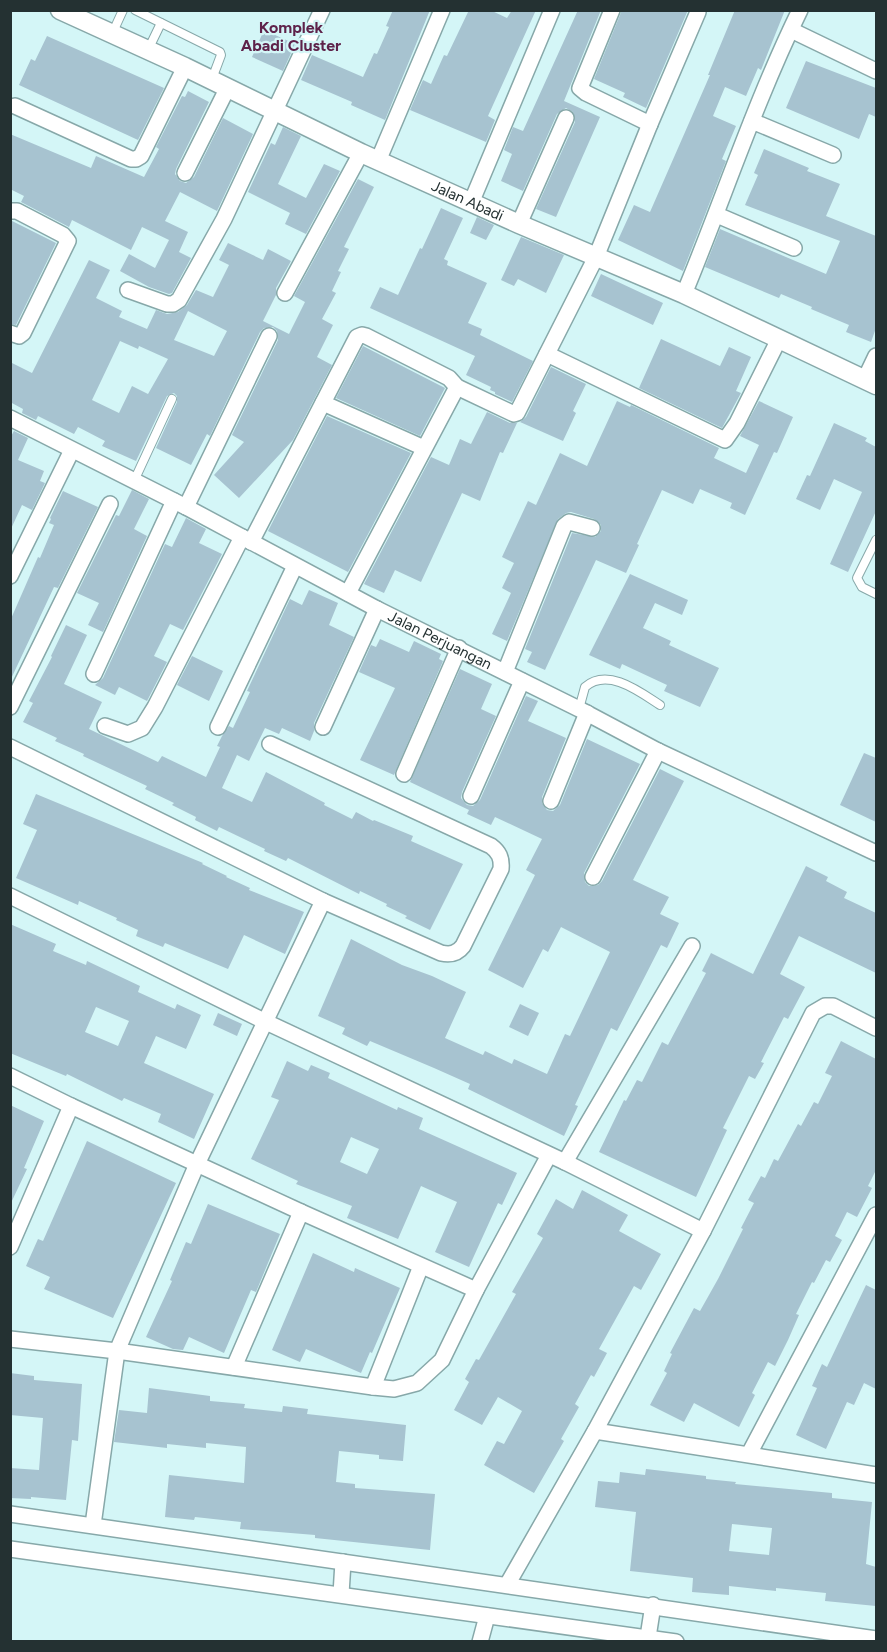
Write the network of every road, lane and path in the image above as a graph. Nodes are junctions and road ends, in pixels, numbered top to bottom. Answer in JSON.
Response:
{"nodes":[{"id":1,"x":123,"y":10,"type":"edge"},
{"id":2,"x":135,"y":10,"type":"edge"},
{"id":3,"x":322,"y":10,"type":"edge"},
{"id":4,"x":442,"y":10,"type":"edge"},
{"id":5,"x":552,"y":10,"type":"edge"},
{"id":6,"x":612,"y":10,"type":"edge"},
{"id":7,"x":800,"y":10,"type":"edge"},
{"id":8,"x":698,"y":12,"type":"dead end"},
{"id":9,"x":71,"y":13,"type":"edge"},
{"id":10,"x":161,"y":23,"type":"junction"},
{"id":11,"x":791,"y":30,"type":"junction"},
{"id":12,"x":112,"y":34,"type":"junction"},
{"id":13,"x":148,"y":50,"type":"junction"},
{"id":14,"x":185,"y":67,"type":"junction"},
{"id":15,"x":876,"y":71,"type":"edge"},
{"id":16,"x":219,"y":85,"type":"junction"},
{"id":17,"x":15,"y":106,"type":"dead end"},
{"id":18,"x":275,"y":111,"type":"junction"},
{"id":19,"x":566,"y":118,"type":"dead end"},
{"id":20,"x":752,"y":122,"type":"junction"},
{"id":21,"x":650,"y":124,"type":"junction"},
{"id":22,"x":361,"y":153,"type":"junction"},
{"id":23,"x":833,"y":155,"type":"dead end"},
{"id":24,"x":378,"y":161,"type":"junction"},
{"id":25,"x":185,"y":173,"type":"dead end"},
{"id":26,"x":471,"y":203,"type":"junction"},
{"id":27,"x":10,"y":210,"type":"edge"},
{"id":28,"x":717,"y":215,"type":"junction"},
{"id":29,"x":519,"y":224,"type":"junction"},
{"id":30,"x":794,"y":248,"type":"dead end"},
{"id":31,"x":596,"y":257,"type":"junction"},
{"id":32,"x":128,"y":290,"type":"dead end"},
{"id":33,"x":285,"y":293,"type":"dead end"},
{"id":34,"x":684,"y":294,"type":"junction"},
{"id":35,"x":10,"y":333,"type":"edge"},
{"id":36,"x":269,"y":336,"type":"dead end"},
{"id":37,"x":779,"y":339,"type":"junction"},
{"id":38,"x":547,"y":354,"type":"junction"},
{"id":39,"x":876,"y":356,"type":"edge"},
{"id":40,"x":871,"y":382,"type":"edge"},
{"id":41,"x":457,"y":387,"type":"junction"},
{"id":42,"x":172,"y":399,"type":"dead end"},
{"id":43,"x":322,"y":403,"type":"junction"},
{"id":44,"x":10,"y":418,"type":"edge"},
{"id":45,"x":424,"y":448,"type":"junction"},
{"id":46,"x":72,"y":450,"type":"junction"},
{"id":47,"x":134,"y":481,"type":"junction"},
{"id":48,"x":110,"y":504,"type":"dead end"},
{"id":49,"x":180,"y":504,"type":"junction"},
{"id":50,"x":592,"y":528,"type":"dead end"},
{"id":51,"x":246,"y":539,"type":"junction"},
{"id":52,"x":876,"y":540,"type":"edge"},
{"id":53,"x":295,"y":566,"type":"junction"},
{"id":54,"x":10,"y":576,"type":"edge"},
{"id":55,"x":348,"y":593,"type":"junction"},
{"id":56,"x":876,"y":594,"type":"edge"},
{"id":57,"x":377,"y":609,"type":"junction"},
{"id":58,"x":459,"y":648,"type":"junction"},
{"id":59,"x":505,"y":672,"type":"junction"},
{"id":60,"x":94,"y":674,"type":"dead end"},
{"id":61,"x":522,"y":681,"type":"junction"},
{"id":62,"x":660,"y":705,"type":"dead end"},
{"id":63,"x":10,"y":707,"type":"edge"},
{"id":64,"x":583,"y":711,"type":"junction"},
{"id":65,"x":105,"y":726,"type":"dead end"},
{"id":66,"x":218,"y":727,"type":"dead end"},
{"id":67,"x":323,"y":727,"type":"dead end"},
{"id":68,"x":270,"y":744,"type":"dead end"},
{"id":69,"x":10,"y":747,"type":"edge"},
{"id":70,"x":658,"y":751,"type":"junction"},
{"id":71,"x":404,"y":774,"type":"dead end"},
{"id":72,"x":471,"y":796,"type":"dead end"},
{"id":73,"x":551,"y":801,"type":"dead end"},
{"id":74,"x":876,"y":853,"type":"edge"},
{"id":75,"x":593,"y":878,"type":"dead end"},
{"id":76,"x":10,"y":896,"type":"edge"},
{"id":77,"x":323,"y":901,"type":"junction"},
{"id":78,"x":692,"y":946,"type":"dead end"},
{"id":79,"x":266,"y":1022,"type":"junction"},
{"id":80,"x":876,"y":1028,"type":"edge"},
{"id":81,"x":10,"y":1076,"type":"edge"},
{"id":82,"x":71,"y":1106,"type":"junction"},
{"id":83,"x":549,"y":1155,"type":"junction"},
{"id":84,"x":564,"y":1162,"type":"junction"},
{"id":85,"x":197,"y":1164,"type":"junction"},
{"id":86,"x":301,"y":1212,"type":"junction"},
{"id":87,"x":876,"y":1215,"type":"edge"},
{"id":88,"x":703,"y":1231,"type":"junction"},
{"id":89,"x":10,"y":1247,"type":"edge"},
{"id":90,"x":422,"y":1266,"type":"junction"},
{"id":91,"x":476,"y":1290,"type":"junction"},
{"id":92,"x":10,"y":1339,"type":"edge"},
{"id":93,"x":117,"y":1351,"type":"junction"},
{"id":94,"x":234,"y":1367,"type":"junction"},
{"id":95,"x":374,"y":1387,"type":"junction"},
{"id":96,"x":595,"y":1431,"type":"junction"},
{"id":97,"x":749,"y":1454,"type":"junction"},
{"id":98,"x":876,"y":1475,"type":"edge"},
{"id":99,"x":10,"y":1515,"type":"edge"},
{"id":100,"x":93,"y":1525,"type":"junction"},
{"id":101,"x":10,"y":1549,"type":"edge"},
{"id":102,"x":343,"y":1562,"type":"junction"},
{"id":103,"x":507,"y":1585,"type":"junction"},
{"id":104,"x":341,"y":1594,"type":"junction"},
{"id":105,"x":653,"y":1605,"type":"junction"},
{"id":106,"x":487,"y":1616,"type":"junction"},
{"id":107,"x":648,"y":1637,"type":"junction"},
{"id":108,"x":876,"y":1639,"type":"edge"},
{"id":109,"x":480,"y":1641,"type":"edge"},
{"id":110,"x":676,"y":1641,"type":"edge"}],
"edges":[{"from":1,"to":12,"type":"lane"},
{"from":2,"to":10,"type":"lane"},
{"from":3,"to":18,"type":"street"},
{"from":4,"to":24,"type":"street"},
{"from":5,"to":26,"type":"street"},
{"from":6,"to":21,"type":"street"},
{"from":7,"to":11,"type":"street"},
{"from":8,"to":21,"type":"street"},
{"from":9,"to":12,"type":"street","name":"Jalan Abadi"},
{"from":10,"to":13,"type":"lane"},
{"from":10,"to":16,"type":"lane"},
{"from":11,"to":15,"type":"street"},
{"from":11,"to":20,"type":"street"},
{"from":12,"to":13,"type":"street","name":"Jalan Abadi"},
{"from":13,"to":14,"type":"street","name":"Jalan Abadi"},
{"from":14,"to":16,"type":"street","name":"Jalan Abadi"},
{"from":14,"to":17,"type":"street"},
{"from":16,"to":18,"type":"street","name":"Jalan Abadi"},
{"from":16,"to":25,"type":"street"},
{"from":18,"to":22,"type":"street","name":"Jalan Abadi"},
{"from":18,"to":32,"type":"street"},
{"from":19,"to":29,"type":"street"},
{"from":20,"to":23,"type":"street"},
{"from":20,"to":28,"type":"street"},
{"from":21,"to":31,"type":"street"},
{"from":22,"to":24,"type":"street","name":"Jalan Abadi"},
{"from":22,"to":33,"type":"street"},
{"from":24,"to":26,"type":"street","name":"Jalan Abadi"},
{"from":26,"to":29,"type":"street","name":"Jalan Abadi"},
{"from":27,"to":35,"type":"street"},
{"from":28,"to":30,"type":"street"},
{"from":28,"to":34,"type":"street"},
{"from":29,"to":31,"type":"street","name":"Jalan Abadi"},
{"from":31,"to":34,"type":"street","name":"Jalan Abadi"},
{"from":31,"to":38,"type":"street"},
{"from":34,"to":37,"type":"street","name":"Jalan Abadi"},
{"from":36,"to":49,"type":"street"},
{"from":37,"to":38,"type":"street"},
{"from":37,"to":40,"type":"street","name":"Jalan Abadi"},
{"from":38,"to":41,"type":"street"},
{"from":39,"to":40,"type":"street"},
{"from":41,"to":43,"type":"street"},
{"from":41,"to":45,"type":"street"},
{"from":42,"to":47,"type":"lane"},
{"from":43,"to":45,"type":"street"},
{"from":43,"to":51,"type":"street"},
{"from":44,"to":46,"type":"street","name":"Jalan Perjuangan"},
{"from":45,"to":55,"type":"street"},
{"from":46,"to":47,"type":"street","name":"Jalan Perjuangan"},
{"from":46,"to":54,"type":"street"},
{"from":47,"to":49,"type":"street","name":"Jalan Perjuangan"},
{"from":48,"to":63,"type":"street"},
{"from":49,"to":51,"type":"street","name":"Jalan Perjuangan"},
{"from":49,"to":60,"type":"street"},
{"from":50,"to":59,"type":"street"},
{"from":51,"to":53,"type":"street","name":"Jalan Perjuangan"},
{"from":51,"to":65,"type":"street"},
{"from":52,"to":56,"type":"lane"},
{"from":53,"to":55,"type":"street","name":"Jalan Perjuangan"},
{"from":53,"to":66,"type":"street"},
{"from":55,"to":57,"type":"street","name":"Jalan Perjuangan"},
{"from":57,"to":58,"type":"street","name":"Jalan Perjuangan"},
{"from":57,"to":67,"type":"street"},
{"from":58,"to":59,"type":"street","name":"Jalan Perjuangan"},
{"from":58,"to":71,"type":"street"},
{"from":59,"to":61,"type":"street","name":"Jalan Perjuangan"},
{"from":61,"to":64,"type":"street","name":"Jalan Perjuangan"},
{"from":61,"to":72,"type":"street"},
{"from":62,"to":64,"type":"lane"},
{"from":64,"to":70,"type":"street","name":"Jalan Perjuangan"},
{"from":64,"to":73,"type":"street"},
{"from":68,"to":77,"type":"street"},
{"from":69,"to":77,"type":"street"},
{"from":70,"to":74,"type":"street","name":"Jalan Perjuangan"},
{"from":70,"to":75,"type":"street"},
{"from":76,"to":79,"type":"street"},
{"from":77,"to":79,"type":"street"},
{"from":78,"to":84,"type":"street"},
{"from":79,"to":83,"type":"street"},
{"from":79,"to":85,"type":"street"},
{"from":80,"to":88,"type":"street"},
{"from":81,"to":82,"type":"street"},
{"from":82,"to":85,"type":"street"},
{"from":82,"to":89,"type":"street"},
{"from":83,"to":84,"type":"street"},
{"from":83,"to":91,"type":"street"},
{"from":84,"to":88,"type":"street"},
{"from":85,"to":86,"type":"street"},
{"from":85,"to":93,"type":"street"},
{"from":86,"to":90,"type":"street"},
{"from":86,"to":94,"type":"street"},
{"from":87,"to":97,"type":"street"},
{"from":88,"to":96,"type":"street"},
{"from":90,"to":91,"type":"street"},
{"from":90,"to":95,"type":"street"},
{"from":91,"to":95,"type":"street"},
{"from":92,"to":93,"type":"street"},
{"from":93,"to":94,"type":"street"},
{"from":93,"to":100,"type":"street"},
{"from":94,"to":95,"type":"street"},
{"from":96,"to":97,"type":"street"},
{"from":96,"to":103,"type":"street"},
{"from":97,"to":98,"type":"street"},
{"from":99,"to":100,"type":"street"},
{"from":100,"to":102,"type":"street"},
{"from":101,"to":104,"type":"street"},
{"from":102,"to":103,"type":"street"},
{"from":102,"to":104,"type":"street"},
{"from":103,"to":105,"type":"street"},
{"from":104,"to":106,"type":"street"},
{"from":105,"to":107,"type":"street"},
{"from":105,"to":108,"type":"street"},
{"from":106,"to":107,"type":"street"},
{"from":106,"to":109,"type":"street"},
{"from":107,"to":110,"type":"street"}]}
